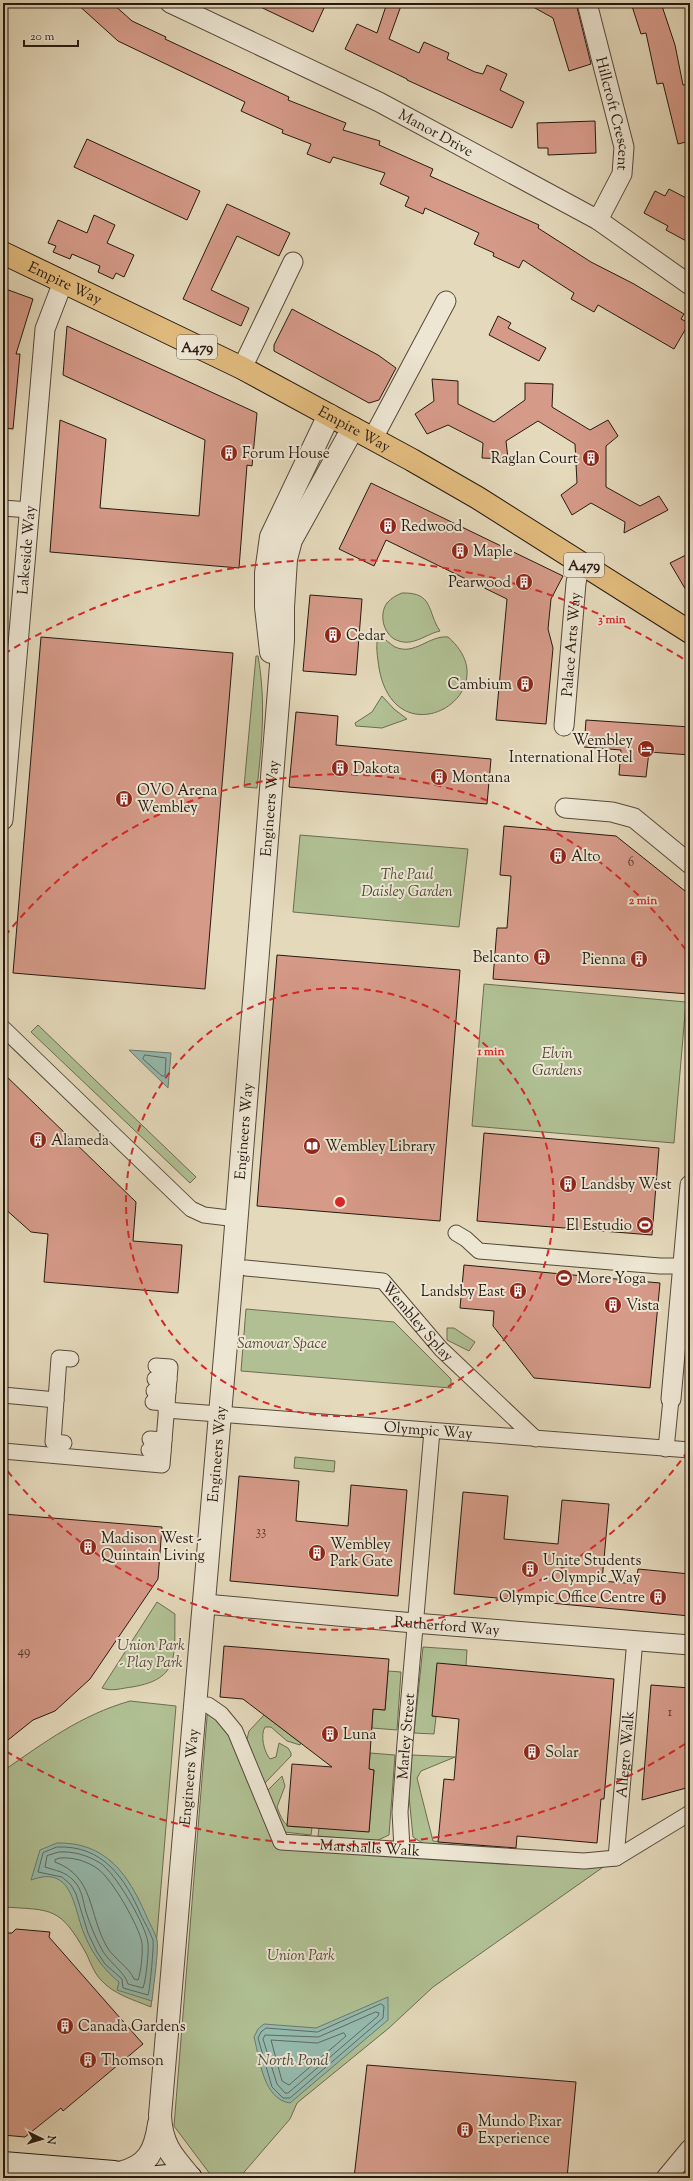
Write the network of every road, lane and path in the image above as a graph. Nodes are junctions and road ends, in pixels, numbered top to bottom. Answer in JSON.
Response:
{"nodes":[{"id":1,"x":170,"y":3,"type":"edge"},
{"id":2,"x":587,"y":3,"type":"edge"},
{"id":3,"x":598,"y":220,"type":"junction"},
{"id":4,"x":3,"y":253,"type":"edge"},
{"id":5,"x":293,"y":262,"type":"dead end"},
{"id":6,"x":63,"y":282,"type":"junction"},
{"id":7,"x":690,"y":285,"type":"edge"},
{"id":8,"x":446,"y":300,"type":"dead end"},
{"id":9,"x":242,"y":368,"type":"junction"},
{"id":10,"x":329,"y":415,"type":"junction"},
{"id":11,"x":353,"y":428,"type":"junction"},
{"id":12,"x":373,"y":438,"type":"junction"},
{"id":13,"x":3,"y":508,"type":"edge"},
{"id":14,"x":29,"y":510,"type":"junction"},
{"id":15,"x":585,"y":565,"type":"junction"},
{"id":16,"x":690,"y":632,"type":"edge"},
{"id":17,"x":276,"y":723,"type":"junction"},
{"id":18,"x":564,"y":726,"type":"dead end"},
{"id":19,"x":565,"y":808,"type":"dead end"},
{"id":20,"x":3,"y":820,"type":"edge"},
{"id":21,"x":690,"y":864,"type":"edge"},
{"id":22,"x":3,"y":1028,"type":"edge"},
{"id":23,"x":690,"y":1185,"type":"edge"},
{"id":24,"x":237,"y":1219,"type":"junction"},
{"id":25,"x":456,"y":1233,"type":"dead end"},
{"id":26,"x":686,"y":1265,"type":"edge"},
{"id":27,"x":246,"y":1268,"type":"dead end"},
{"id":28,"x":3,"y":1395,"type":"edge"},
{"id":29,"x":671,"y":1399,"type":"joint"},
{"id":30,"x":62,"y":1401,"type":"dead end"},
{"id":31,"x":221,"y":1413,"type":"junction"},
{"id":32,"x":432,"y":1431,"type":"junction"},
{"id":33,"x":536,"y":1439,"type":"junction"},
{"id":34,"x":666,"y":1448,"type":"junction"},
{"id":35,"x":690,"y":1450,"type":"edge"},
{"id":36,"x":3,"y":1451,"type":"edge"},
{"id":37,"x":205,"y":1604,"type":"junction"},
{"id":38,"x":414,"y":1623,"type":"junction"},
{"id":39,"x":690,"y":1645,"type":"edge"},
{"id":40,"x":634,"y":1651,"type":"dead end"},
{"id":41,"x":208,"y":1706,"type":"dead end"},
{"id":42,"x":690,"y":1813,"type":"edge"},
{"id":43,"x":402,"y":1849,"type":"junction"},
{"id":44,"x":616,"y":1858,"type":"junction"},
{"id":45,"x":160,"y":2115,"type":"junction"},
{"id":46,"x":690,"y":2149,"type":"edge"},
{"id":47,"x":3,"y":2163,"type":"edge"},
{"id":48,"x":116,"y":2174,"type":"edge"},
{"id":49,"x":191,"y":2177,"type":"edge"},
{"id":50,"x":666,"y":2178,"type":"edge"}],
"edges":[{"from":1,"to":3,"type":"street","name":"Manor Drive"},
{"from":2,"to":3,"type":"street","name":"Hillcroft Crescent"},
{"from":3,"to":7,"type":"street","name":"Manor Drive"},
{"from":4,"to":6,"type":"main road","name":"Empire Way","number":"A479"},
{"from":5,"to":9,"type":"street"},
{"from":6,"to":9,"type":"main road","name":"Empire Way","number":"A479"},
{"from":6,"to":14,"type":"street","name":"Lakeside Way"},
{"from":8,"to":12,"type":"street"},
{"from":9,"to":10,"type":"main road","name":"Empire Way","number":"A479"},
{"from":10,"to":11,"type":"main road","name":"Empire Way","number":"A479"},
{"from":10,"to":17,"type":"street","name":"Engineers Way"},
{"from":11,"to":12,"type":"main road","name":"Empire Way","number":"A479"},
{"from":11,"to":17,"type":"street","name":"Engineers Way"},
{"from":12,"to":15,"type":"main road","name":"Empire Way","number":"A479"},
{"from":13,"to":14,"type":"street"},
{"from":14,"to":20,"type":"street","name":"Lakeside Way"},
{"from":15,"to":16,"type":"main road","name":"Empire Way","number":"A479"},
{"from":15,"to":18,"type":"street","name":"Palace Arts Way"},
{"from":17,"to":24,"type":"street","name":"Engineers Way"},
{"from":19,"to":21,"type":"street"},
{"from":22,"to":24,"type":"street"},
{"from":23,"to":26,"type":"street"},
{"from":24,"to":31,"type":"street","name":"Engineers Way"},
{"from":25,"to":26,"type":"street"},
{"from":26,"to":29,"type":"street"},
{"from":27,"to":33,"type":"street","name":"Wembley Splay"},
{"from":28,"to":30,"type":"street"},
{"from":29,"to":34,"type":"street"},
{"from":31,"to":32,"type":"street","name":"Olympic Way"},
{"from":31,"to":36,"type":"street","name":"Olympic Way"},
{"from":31,"to":37,"type":"street","name":"Engineers Way"},
{"from":32,"to":33,"type":"street","name":"Olympic Way"},
{"from":32,"to":38,"type":"street","name":"Marley Street"},
{"from":33,"to":34,"type":"street","name":"Olympic Way"},
{"from":34,"to":35,"type":"street","name":"Olympic Way"},
{"from":37,"to":38,"type":"street","name":"Rutherford Way"},
{"from":37,"to":45,"type":"street","name":"Engineers Way"},
{"from":38,"to":39,"type":"street","name":"Rutherford Way"},
{"from":38,"to":43,"type":"street","name":"Marley Street"},
{"from":40,"to":44,"type":"street","name":"Allegro Walk"},
{"from":41,"to":43,"type":"street","name":"Marshalls Walk"},
{"from":42,"to":44,"type":"street"},
{"from":43,"to":44,"type":"street","name":"Marshalls Walk"},
{"from":45,"to":48,"type":"street"},
{"from":45,"to":49,"type":"street","name":"Engineers Way"},
{"from":46,"to":50,"type":"street"},
{"from":47,"to":48,"type":"street"},
{"from":48,"to":49,"type":"street"}]}
